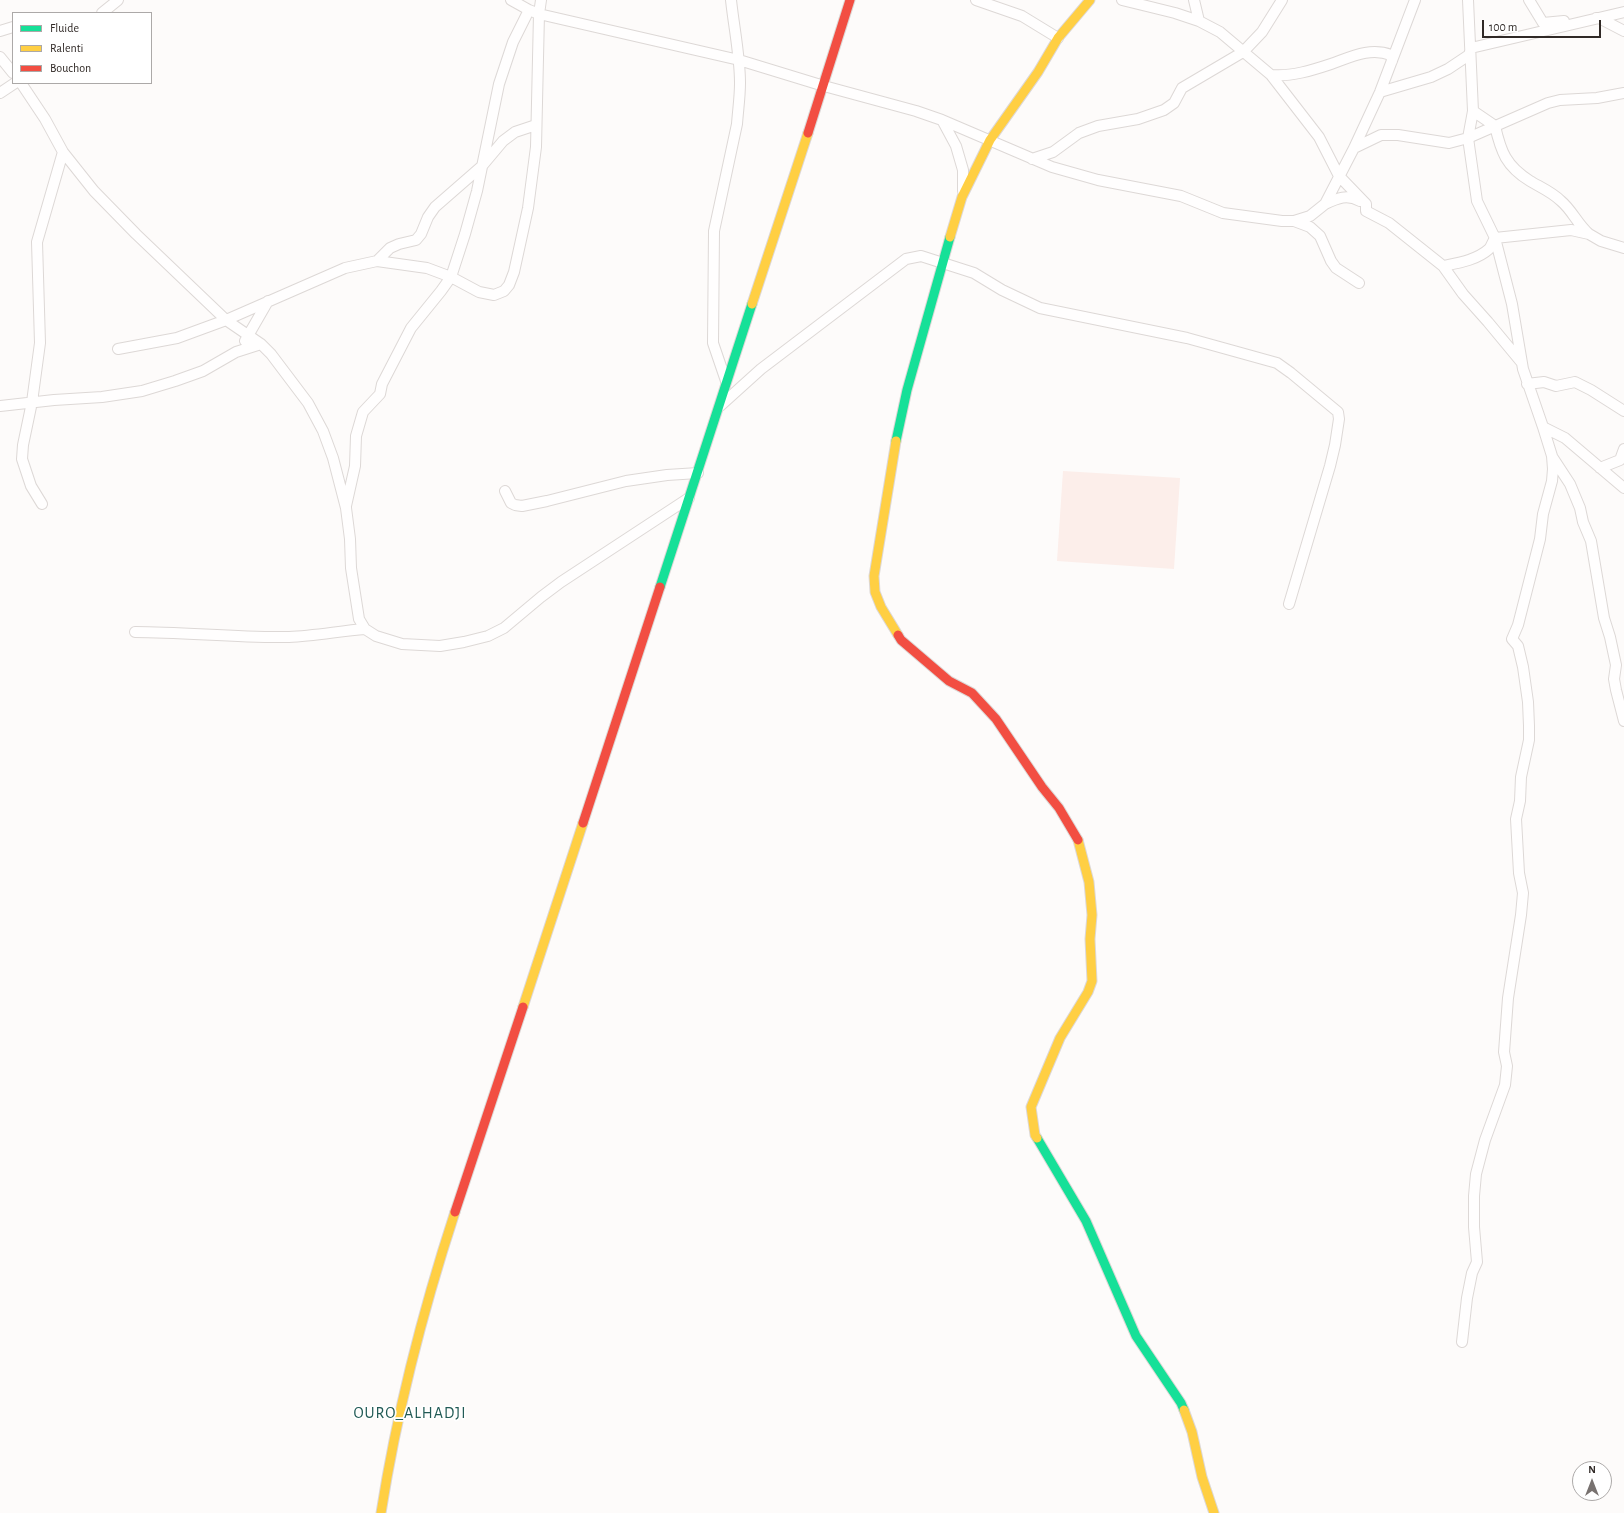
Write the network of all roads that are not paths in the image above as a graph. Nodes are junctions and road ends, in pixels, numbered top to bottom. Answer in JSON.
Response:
{"nodes":[{"id":1,"x":118,"y":0,"type":"edge"},
{"id":2,"x":511,"y":0,"type":"edge"},
{"id":3,"x":541,"y":0,"type":"edge"},
{"id":4,"x":731,"y":0,"type":"edge"},
{"id":5,"x":850,"y":0,"type":"edge"},
{"id":6,"x":976,"y":0,"type":"edge"},
{"id":7,"x":1090,"y":0,"type":"edge"},
{"id":8,"x":1122,"y":0,"type":"edge"},
{"id":9,"x":1194,"y":0,"type":"edge"},
{"id":10,"x":1282,"y":0,"type":"edge"},
{"id":11,"x":1415,"y":0,"type":"edge"},
{"id":12,"x":1468,"y":0,"type":"edge"},
{"id":13,"x":1529,"y":0,"type":"edge"},
{"id":14,"x":1001,"y":4,"type":"edge"},
{"id":15,"x":529,"y":10,"type":"junction"},
{"id":16,"x":103,"y":12,"type":"edge"},
{"id":17,"x":1624,"y":12,"type":"edge"},
{"id":18,"x":539,"y":14,"type":"junction"},
{"id":19,"x":1599,"y":18,"type":"junction"},
{"id":20,"x":1199,"y":21,"type":"junction"},
{"id":21,"x":12,"y":27,"type":"edge"},
{"id":22,"x":0,"y":31,"type":"edge"},
{"id":23,"x":1624,"y":31,"type":"edge"},
{"id":24,"x":1058,"y":38,"type":"junction"},
{"id":25,"x":1471,"y":48,"type":"junction"},
{"id":26,"x":1243,"y":52,"type":"junction"},
{"id":27,"x":0,"y":57,"type":"edge"},
{"id":28,"x":739,"y":60,"type":"junction"},
{"id":29,"x":1392,"y":61,"type":"junction"},
{"id":30,"x":12,"y":72,"type":"edge"},
{"id":31,"x":1271,"y":75,"type":"junction"},
{"id":32,"x":14,"y":84,"type":"edge"},
{"id":33,"x":22,"y":84,"type":"edge"},
{"id":34,"x":824,"y":86,"type":"junction"},
{"id":35,"x":1380,"y":92,"type":"junction"},
{"id":36,"x":0,"y":93,"type":"edge"},
{"id":37,"x":1624,"y":93,"type":"edge"},
{"id":38,"x":1473,"y":111,"type":"junction"},
{"id":39,"x":942,"y":120,"type":"junction"},
{"id":40,"x":536,"y":125,"type":"junction"},
{"id":41,"x":1495,"y":126,"type":"junction"},
{"id":42,"x":1468,"y":138,"type":"junction"},
{"id":43,"x":990,"y":140,"type":"junction"},
{"id":44,"x":1354,"y":148,"type":"junction"},
{"id":45,"x":63,"y":152,"type":"junction"},
{"id":46,"x":1032,"y":159,"type":"junction"},
{"id":47,"x":482,"y":166,"type":"junction"},
{"id":48,"x":1339,"y":176,"type":"junction"},
{"id":49,"x":962,"y":197,"type":"junction"},
{"id":50,"x":1325,"y":204,"type":"junction"},
{"id":51,"x":1366,"y":204,"type":"junction"},
{"id":52,"x":1294,"y":221,"type":"junction"},
{"id":53,"x":1589,"y":234,"type":"junction"},
{"id":54,"x":1496,"y":238,"type":"junction"},
{"id":55,"x":1624,"y":248,"type":"edge"},
{"id":56,"x":377,"y":261,"type":"junction"},
{"id":57,"x":944,"y":263,"type":"junction"},
{"id":58,"x":1443,"y":266,"type":"junction"},
{"id":59,"x":451,"y":277,"type":"junction"},
{"id":60,"x":1359,"y":283,"type":"dead end"},
{"id":61,"x":268,"y":302,"type":"junction"},
{"id":62,"x":226,"y":320,"type":"junction"},
{"id":63,"x":249,"y":336,"type":"junction"},
{"id":64,"x":261,"y":344,"type":"junction"},
{"id":65,"x":118,"y":349,"type":"dead end"},
{"id":66,"x":236,"y":352,"type":"junction"},
{"id":67,"x":1523,"y":365,"type":"junction"},
{"id":68,"x":726,"y":381,"type":"junction"},
{"id":69,"x":1527,"y":384,"type":"junction"},
{"id":70,"x":32,"y":402,"type":"junction"},
{"id":71,"x":0,"y":406,"type":"edge"},
{"id":72,"x":718,"y":408,"type":"junction"},
{"id":73,"x":1624,"y":411,"type":"edge"},
{"id":74,"x":1543,"y":427,"type":"junction"},
{"id":75,"x":1624,"y":449,"type":"edge"},
{"id":76,"x":1552,"y":456,"type":"junction"},
{"id":77,"x":1600,"y":468,"type":"junction"},
{"id":78,"x":698,"y":473,"type":"junction"},
{"id":79,"x":1624,"y":488,"type":"edge"},
{"id":80,"x":505,"y":492,"type":"dead end"},
{"id":81,"x":689,"y":498,"type":"junction"},
{"id":82,"x":42,"y":504,"type":"dead end"},
{"id":83,"x":346,"y":508,"type":"junction"},
{"id":84,"x":1289,"y":604,"type":"dead end"},
{"id":85,"x":365,"y":629,"type":"junction"},
{"id":86,"x":135,"y":632,"type":"dead end"},
{"id":87,"x":1624,"y":721,"type":"edge"},
{"id":88,"x":1462,"y":1342,"type":"dead end"},
{"id":89,"x":381,"y":1513,"type":"edge"},
{"id":90,"x":1214,"y":1513,"type":"edge"}],
"edges":[{"from":1,"to":16,"type":"street"},
{"from":2,"to":15,"type":"street"},
{"from":3,"to":18,"type":"street"},
{"from":4,"to":28,"type":"street"},
{"from":5,"to":34,"type":"street"},
{"from":6,"to":14,"type":"street"},
{"from":7,"to":24,"type":"street"},
{"from":8,"to":20,"type":"street"},
{"from":9,"to":20,"type":"street"},
{"from":10,"to":26,"type":"street"},
{"from":11,"to":29,"type":"street"},
{"from":12,"to":25,"type":"street"},
{"from":13,"to":19,"type":"street"},
{"from":14,"to":24,"type":"street"},
{"from":15,"to":18,"type":"street"},
{"from":15,"to":47,"type":"street"},
{"from":17,"to":19,"type":"street"},
{"from":18,"to":28,"type":"street"},
{"from":18,"to":40,"type":"street"},
{"from":19,"to":23,"type":"street"},
{"from":19,"to":25,"type":"street"},
{"from":20,"to":26,"type":"street"},
{"from":21,"to":22,"type":"street"},
{"from":24,"to":43,"type":"street"},
{"from":25,"to":35,"type":"street"},
{"from":25,"to":38,"type":"street"},
{"from":26,"to":31,"type":"street"},
{"from":26,"to":46,"type":"street"},
{"from":27,"to":30,"type":"street"},
{"from":28,"to":34,"type":"street"},
{"from":28,"to":68,"type":"street"},
{"from":29,"to":31,"type":"street"},
{"from":29,"to":35,"type":"street"},
{"from":31,"to":48,"type":"street"},
{"from":32,"to":36,"type":"street"},
{"from":33,"to":45,"type":"street"},
{"from":34,"to":39,"type":"street"},
{"from":34,"to":68,"type":"street"},
{"from":35,"to":44,"type":"street"},
{"from":37,"to":41,"type":"street"},
{"from":38,"to":41,"type":"street"},
{"from":38,"to":42,"type":"street"},
{"from":39,"to":43,"type":"street"},
{"from":39,"to":49,"type":"street"},
{"from":40,"to":47,"type":"street"},
{"from":40,"to":59,"type":"street"},
{"from":41,"to":42,"type":"street"},
{"from":41,"to":53,"type":"street"},
{"from":42,"to":44,"type":"street"},
{"from":42,"to":54,"type":"street"},
{"from":43,"to":46,"type":"street"},
{"from":43,"to":49,"type":"street"},
{"from":44,"to":48,"type":"street"},
{"from":45,"to":62,"type":"street"},
{"from":45,"to":70,"type":"street"},
{"from":46,"to":52,"type":"street"},
{"from":47,"to":56,"type":"street"},
{"from":47,"to":59,"type":"street"},
{"from":48,"to":50,"type":"street"},
{"from":48,"to":51,"type":"street"},
{"from":49,"to":57,"type":"street"},
{"from":50,"to":51,"type":"street"},
{"from":50,"to":52,"type":"street"},
{"from":51,"to":58,"type":"street"},
{"from":52,"to":60,"type":"street"},
{"from":53,"to":54,"type":"street"},
{"from":53,"to":55,"type":"street"},
{"from":54,"to":58,"type":"street"},
{"from":54,"to":67,"type":"street"},
{"from":56,"to":59,"type":"street"},
{"from":56,"to":61,"type":"street"},
{"from":57,"to":72,"type":"street"},
{"from":57,"to":84,"type":"street"},
{"from":57,"to":90,"type":"street"},
{"from":58,"to":67,"type":"street"},
{"from":59,"to":83,"type":"street"},
{"from":61,"to":62,"type":"street"},
{"from":61,"to":63,"type":"street"},
{"from":62,"to":63,"type":"street"},
{"from":62,"to":65,"type":"street"},
{"from":63,"to":64,"type":"street"},
{"from":63,"to":66,"type":"street"},
{"from":64,"to":66,"type":"street"},
{"from":64,"to":83,"type":"street"},
{"from":66,"to":70,"type":"street"},
{"from":67,"to":69,"type":"street"},
{"from":68,"to":72,"type":"street"},
{"from":69,"to":73,"type":"street"},
{"from":69,"to":74,"type":"street"},
{"from":70,"to":71,"type":"street"},
{"from":70,"to":82,"type":"street"},
{"from":72,"to":78,"type":"street"},
{"from":74,"to":76,"type":"street"},
{"from":74,"to":77,"type":"street"},
{"from":75,"to":77,"type":"street"},
{"from":76,"to":87,"type":"street"},
{"from":76,"to":88,"type":"street"},
{"from":77,"to":79,"type":"street"},
{"from":78,"to":80,"type":"street"},
{"from":78,"to":81,"type":"street"},
{"from":81,"to":85,"type":"street"},
{"from":81,"to":89,"type":"street"},
{"from":83,"to":85,"type":"street"},
{"from":85,"to":86,"type":"street"}]}
